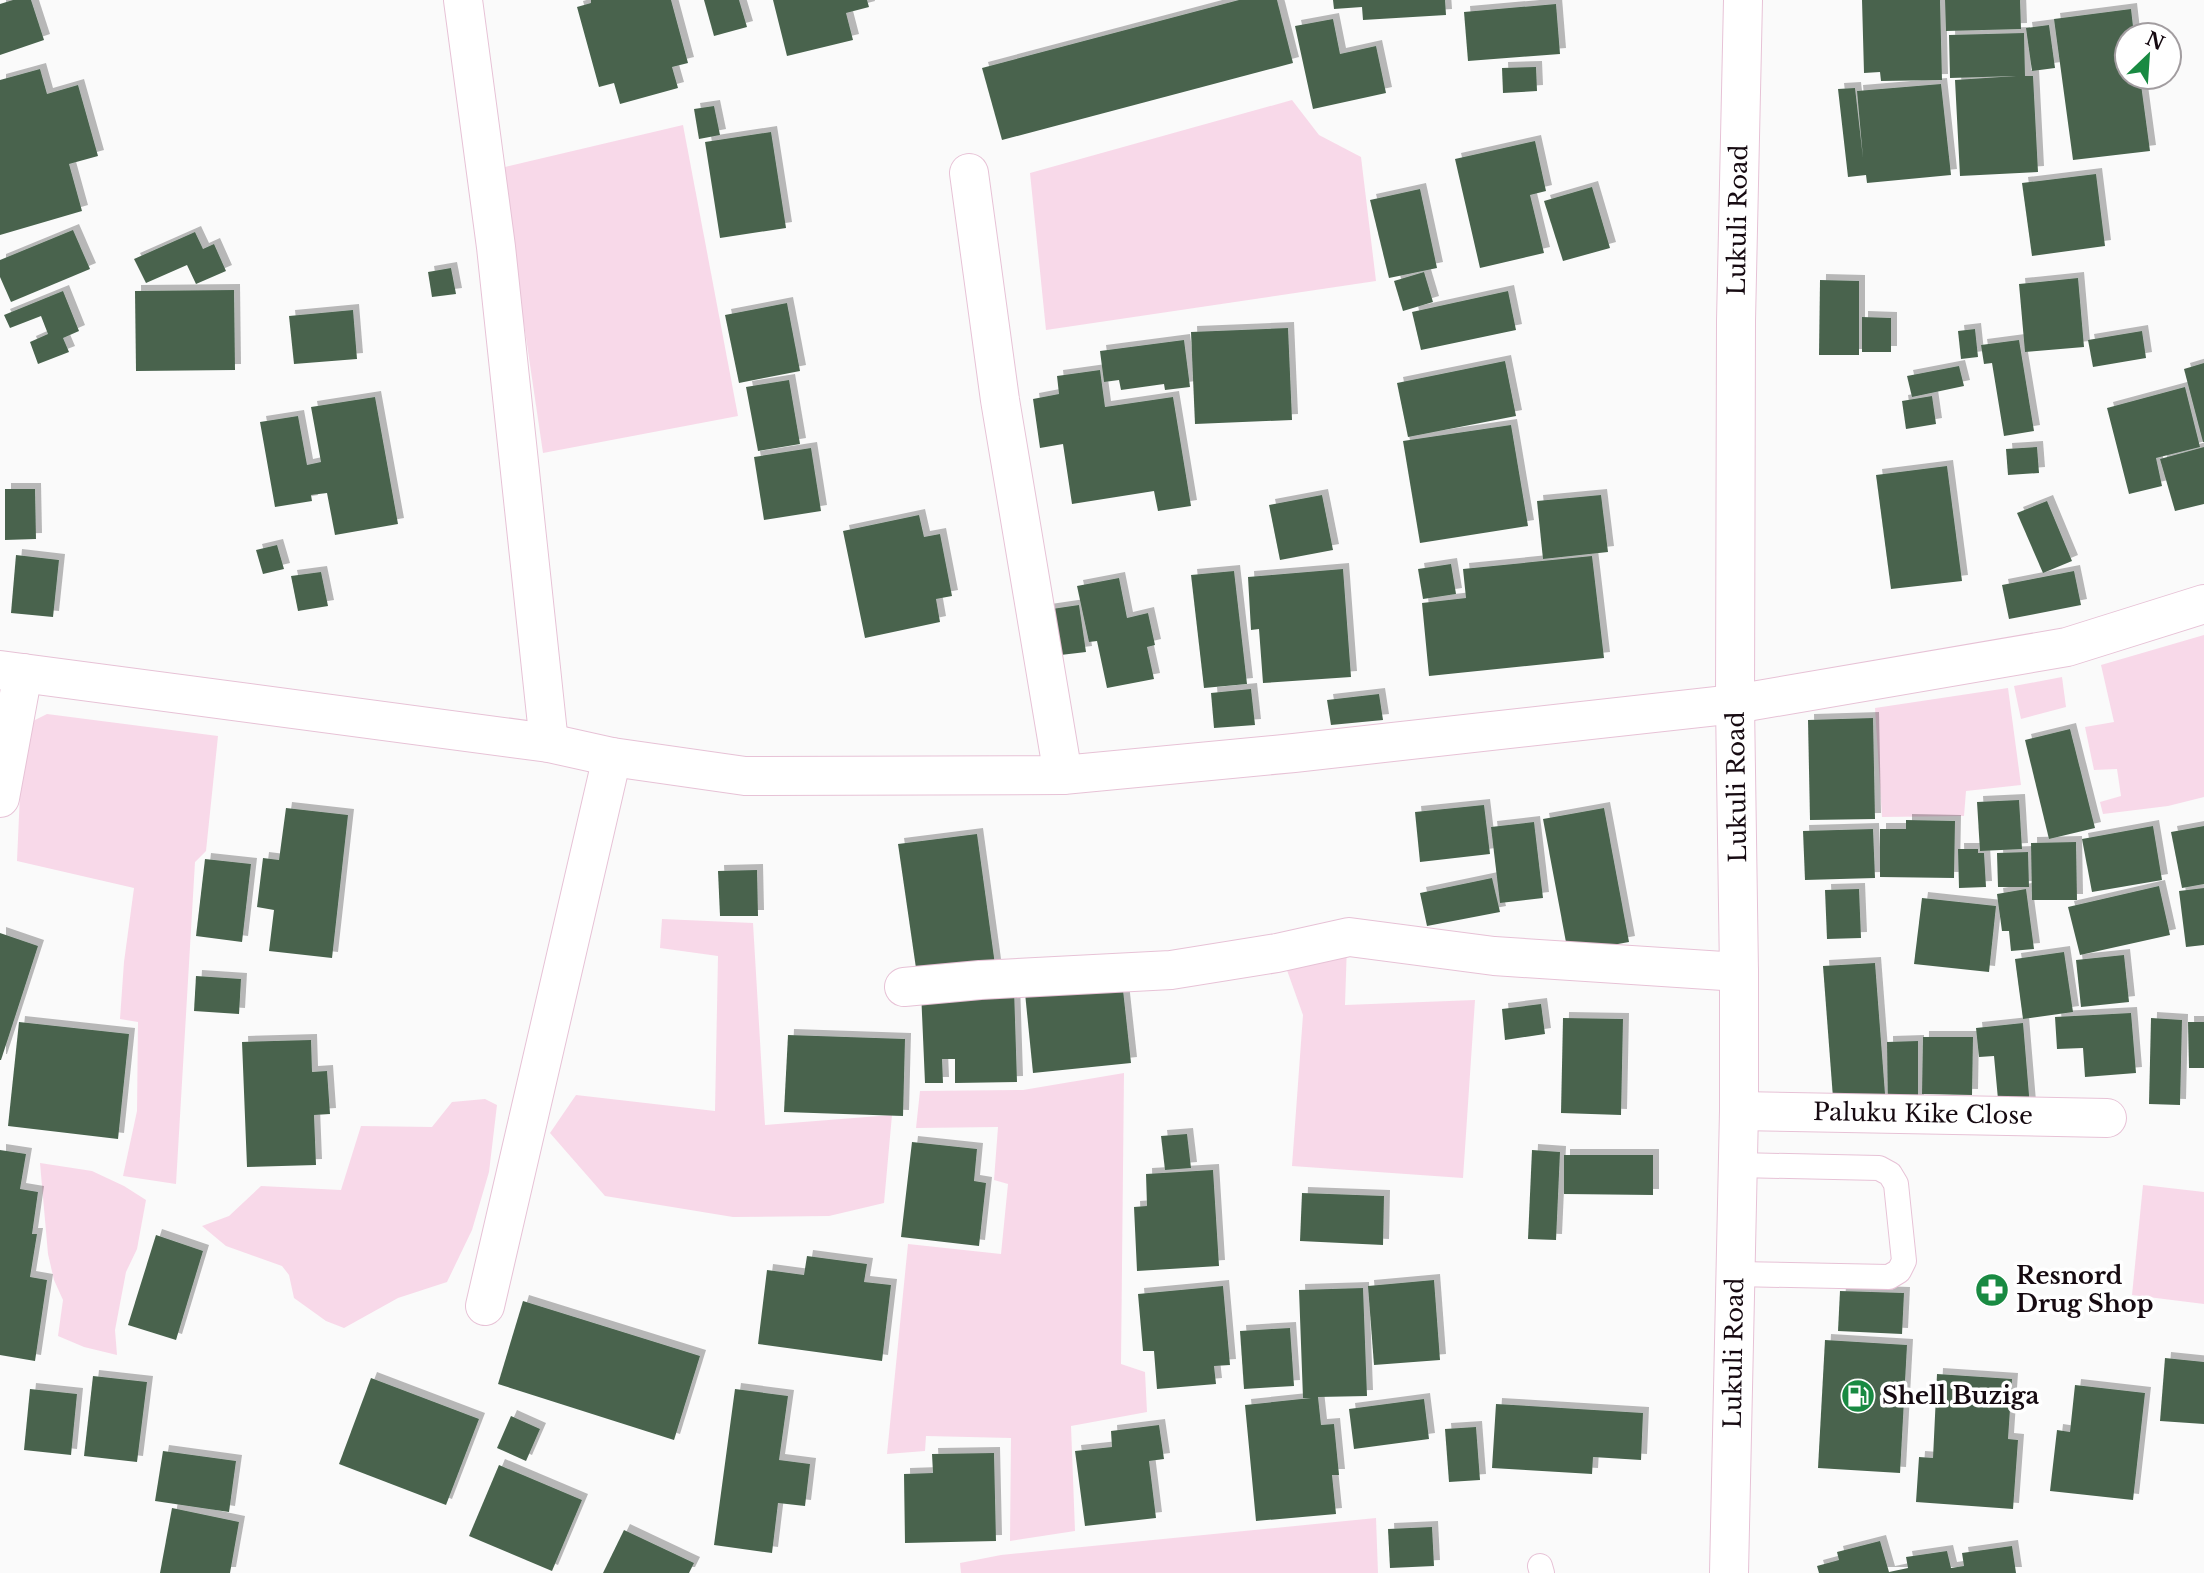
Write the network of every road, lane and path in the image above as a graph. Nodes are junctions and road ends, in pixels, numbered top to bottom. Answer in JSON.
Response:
{"nodes":[{"id":1,"x":463,"y":0,"type":"edge"},
{"id":2,"x":1743,"y":0,"type":"edge"},
{"id":3,"x":969,"y":173,"type":"dead end"},
{"id":4,"x":2204,"y":604,"type":"edge"},
{"id":5,"x":11,"y":671,"type":"edge"},
{"id":6,"x":1735,"y":704,"type":"junction"},
{"id":7,"x":549,"y":743,"type":"junction"},
{"id":8,"x":612,"y":757,"type":"junction"},
{"id":9,"x":1063,"y":775,"type":"junction"},
{"id":10,"x":0,"y":798,"type":"edge"},
{"id":11,"x":1740,"y":972,"type":"junction"},
{"id":12,"x":904,"y":987,"type":"dead end"},
{"id":13,"x":1739,"y":1111,"type":"junction"},
{"id":14,"x":2108,"y":1118,"type":"dead end"},
{"id":15,"x":1738,"y":1166,"type":"junction"},
{"id":16,"x":1735,"y":1274,"type":"junction"},
{"id":17,"x":485,"y":1306,"type":"dead end"},
{"id":18,"x":1729,"y":1573,"type":"edge"}],
"edges":[{"from":1,"to":7,"type":"street"},
{"from":2,"to":6,"type":"street","name":"Lukuli Road"},
{"from":3,"to":9,"type":"street"},
{"from":4,"to":6,"type":"street"},
{"from":5,"to":7,"type":"street"},
{"from":5,"to":10,"type":"street"},
{"from":6,"to":9,"type":"street"},
{"from":6,"to":11,"type":"street","name":"Lukuli Road"},
{"from":7,"to":8,"type":"street"},
{"from":8,"to":9,"type":"street"},
{"from":8,"to":17,"type":"street"},
{"from":11,"to":12,"type":"street"},
{"from":11,"to":13,"type":"street","name":"Lukuli Road"},
{"from":13,"to":14,"type":"street","name":"Paluku Kike Close"},
{"from":13,"to":15,"type":"street","name":"Lukuli Road"},
{"from":15,"to":16,"type":"street","name":"Lukuli Road"},
{"from":15,"to":16,"type":"lane"},
{"from":16,"to":18,"type":"street","name":"Lukuli Road"}]}
